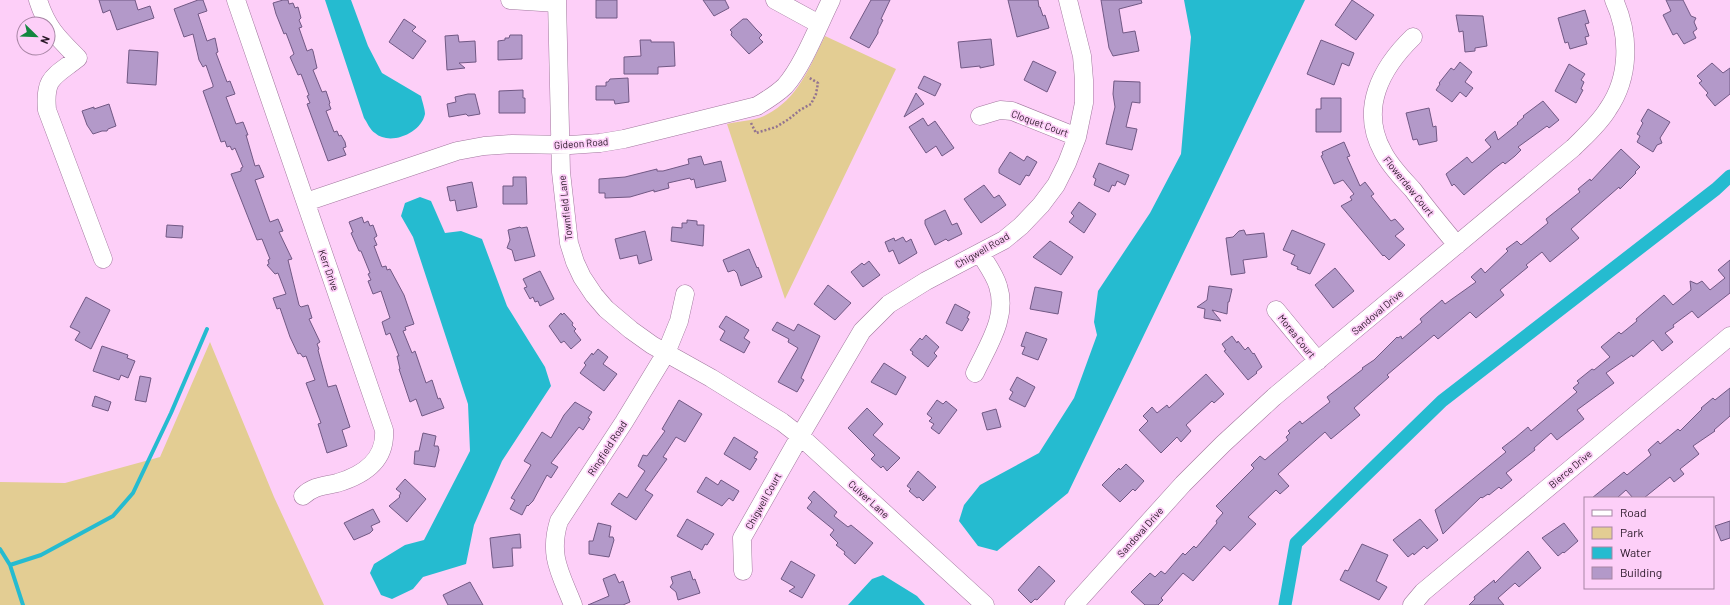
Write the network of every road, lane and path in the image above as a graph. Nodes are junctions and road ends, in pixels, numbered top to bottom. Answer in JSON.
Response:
{"nodes":[{"id":1,"x":38,"y":0,"type":"edge"},
{"id":2,"x":236,"y":0,"type":"edge"},
{"id":3,"x":510,"y":0,"type":"edge"},
{"id":4,"x":775,"y":0,"type":"edge"},
{"id":5,"x":831,"y":0,"type":"edge"},
{"id":6,"x":1068,"y":0,"type":"edge"},
{"id":7,"x":1614,"y":0,"type":"edge"},
{"id":8,"x":557,"y":1,"type":"edge"},
{"id":9,"x":819,"y":24,"type":"junction"},
{"id":10,"x":1413,"y":37,"type":"dead end"},
{"id":11,"x":806,"y":76,"type":"dead end"},
{"id":12,"x":980,"y":116,"type":"dead end"},
{"id":13,"x":750,"y":119,"type":"dead end"},
{"id":14,"x":1077,"y":137,"type":"junction"},
{"id":15,"x":560,"y":145,"type":"junction"},
{"id":16,"x":306,"y":202,"type":"junction"},
{"id":17,"x":1457,"y":245,"type":"junction"},
{"id":18,"x":980,"y":253,"type":"junction"},
{"id":19,"x":103,"y":259,"type":"dead end"},
{"id":20,"x":685,"y":294,"type":"dead end"},
{"id":21,"x":1276,"y":310,"type":"dead end"},
{"id":22,"x":1730,"y":336,"type":"edge"},
{"id":23,"x":666,"y":353,"type":"junction"},
{"id":24,"x":1318,"y":361,"type":"junction"},
{"id":25,"x":975,"y":373,"type":"dead end"},
{"id":26,"x":747,"y":400,"type":"joint"},
{"id":27,"x":800,"y":436,"type":"junction"},
{"id":28,"x":303,"y":496,"type":"dead end"},
{"id":29,"x":743,"y":571,"type":"dead end"},
{"id":30,"x":573,"y":605,"type":"edge"},
{"id":31,"x":985,"y":605,"type":"edge"},
{"id":32,"x":1074,"y":605,"type":"edge"},
{"id":33,"x":1412,"y":605,"type":"edge"}],
"edges":[{"from":1,"to":19,"type":"street"},
{"from":2,"to":16,"type":"street","name":"Kerr Drive"},
{"from":3,"to":8,"type":"street"},
{"from":4,"to":9,"type":"street"},
{"from":5,"to":9,"type":"street","name":"Gideon Road"},
{"from":6,"to":14,"type":"street","name":"Chigwell Road"},
{"from":7,"to":17,"type":"street","name":"Sandoval Drive"},
{"from":8,"to":15,"type":"street","name":"Townfield Lane"},
{"from":9,"to":15,"type":"street","name":"Gideon Road"},
{"from":10,"to":17,"type":"street","name":"Flowerdew Court"},
{"from":11,"to":13,"type":"path"},
{"from":12,"to":14,"type":"street","name":"Cloquet Court"},
{"from":14,"to":18,"type":"street","name":"Chigwell Road"},
{"from":15,"to":16,"type":"street","name":"Gideon Road"},
{"from":15,"to":23,"type":"street","name":"Townfield Lane"},
{"from":16,"to":28,"type":"street","name":"Kerr Drive"},
{"from":17,"to":24,"type":"street","name":"Sandoval Drive"},
{"from":18,"to":25,"type":"street"},
{"from":18,"to":27,"type":"street","name":"Chigwell Road"},
{"from":20,"to":23,"type":"street","name":"Ringfield Road"},
{"from":21,"to":24,"type":"street","name":"Morea Court"},
{"from":22,"to":33,"type":"street","name":"Bierce Drive"},
{"from":23,"to":26,"type":"street","name":"Townfield Lane"},
{"from":23,"to":30,"type":"street","name":"Ringfield Road"},
{"from":24,"to":32,"type":"street","name":"Sandoval Drive"},
{"from":26,"to":27,"type":"street","name":"Culver Lane"},
{"from":27,"to":29,"type":"street","name":"Chigwell Court"},
{"from":27,"to":31,"type":"street","name":"Culver Lane"}]}
